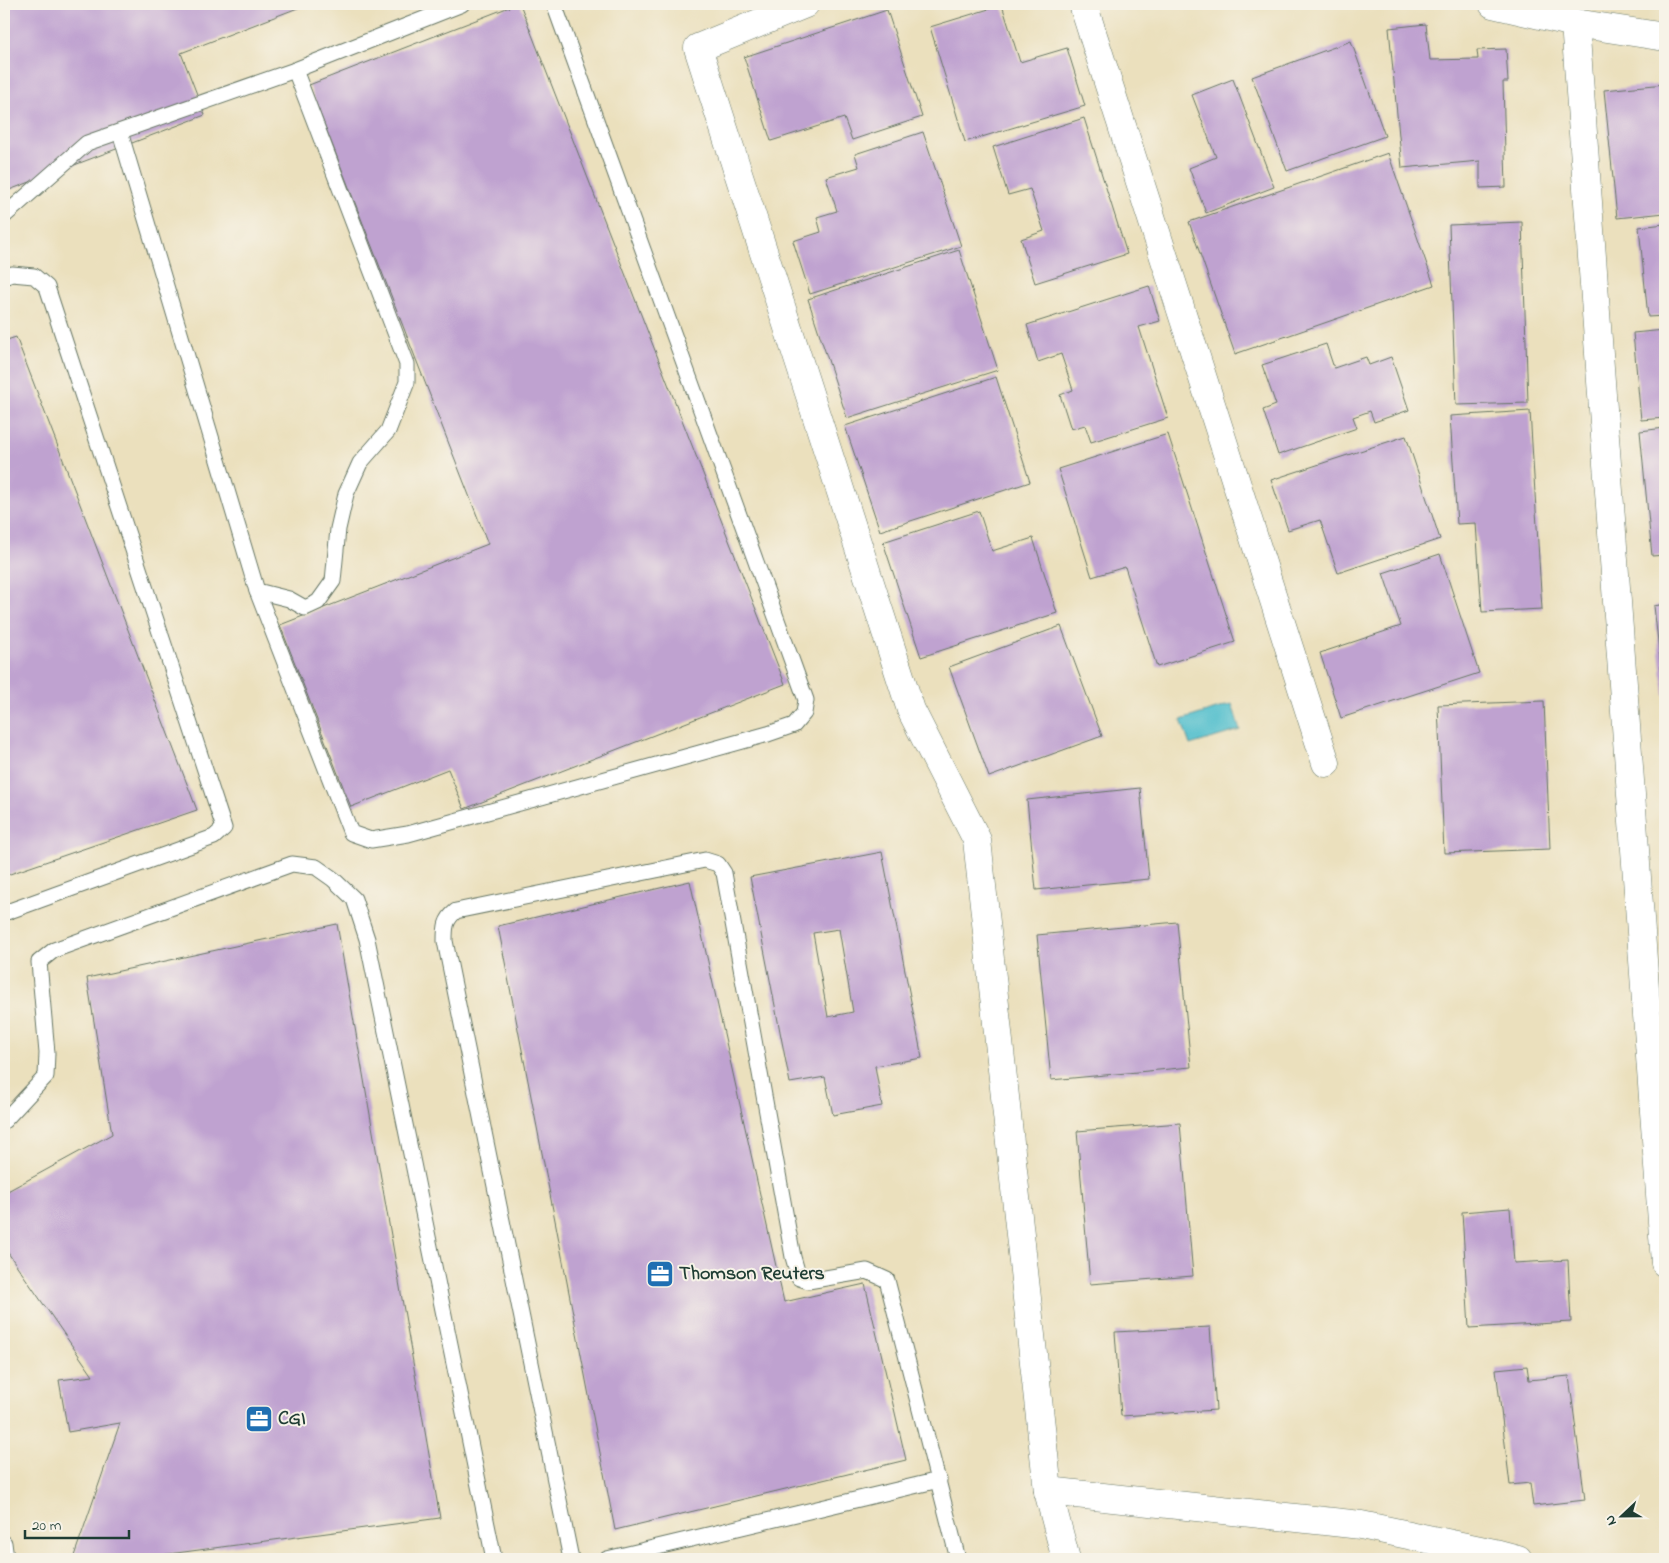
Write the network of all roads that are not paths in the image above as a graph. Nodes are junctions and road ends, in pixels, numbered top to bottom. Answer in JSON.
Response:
{"nodes":[{"id":1,"x":462,"y":4,"type":"edge"},
{"id":2,"x":554,"y":4,"type":"edge"},
{"id":3,"x":805,"y":4,"type":"edge"},
{"id":4,"x":1084,"y":4,"type":"edge"},
{"id":5,"x":1493,"y":4,"type":"edge"},
{"id":6,"x":1575,"y":23,"type":"junction"},
{"id":7,"x":1665,"y":37,"type":"edge"},
{"id":8,"x":294,"y":70,"type":"junction"},
{"id":9,"x":120,"y":132,"type":"junction"},
{"id":10,"x":4,"y":216,"type":"edge"},
{"id":11,"x":4,"y":277,"type":"edge"},
{"id":12,"x":257,"y":590,"type":"junction"},
{"id":13,"x":1326,"y":763,"type":"dead end"},
{"id":14,"x":4,"y":913,"type":"edge"},
{"id":15,"x":4,"y":1121,"type":"edge"},
{"id":16,"x":1665,"y":1263,"type":"edge"},
{"id":17,"x":939,"y":1480,"type":"junction"},
{"id":18,"x":1048,"y":1492,"type":"junction"},
{"id":19,"x":4,"y":1544,"type":"edge"},
{"id":20,"x":6,"y":1559,"type":"edge"},
{"id":21,"x":494,"y":1559,"type":"edge"},
{"id":22,"x":571,"y":1559,"type":"edge"},
{"id":23,"x":607,"y":1559,"type":"edge"},
{"id":24,"x":958,"y":1559,"type":"edge"},
{"id":25,"x":1066,"y":1559,"type":"edge"},
{"id":26,"x":1518,"y":1559,"type":"edge"}],
"edges":[{"from":1,"to":8,"type":"lane"},
{"from":2,"to":12,"type":"lane"},
{"from":3,"to":18,"type":"street"},
{"from":4,"to":13,"type":"street"},
{"from":5,"to":6,"type":"street"},
{"from":6,"to":7,"type":"street"},
{"from":6,"to":16,"type":"street"},
{"from":8,"to":9,"type":"lane"},
{"from":8,"to":12,"type":"lane"},
{"from":9,"to":10,"type":"lane"},
{"from":9,"to":12,"type":"lane"},
{"from":11,"to":14,"type":"lane"},
{"from":15,"to":21,"type":"lane"},
{"from":17,"to":22,"type":"lane"},
{"from":17,"to":23,"type":"lane"},
{"from":17,"to":24,"type":"lane"},
{"from":18,"to":25,"type":"street"},
{"from":18,"to":26,"type":"street"},
{"from":19,"to":20,"type":"lane"}]}
